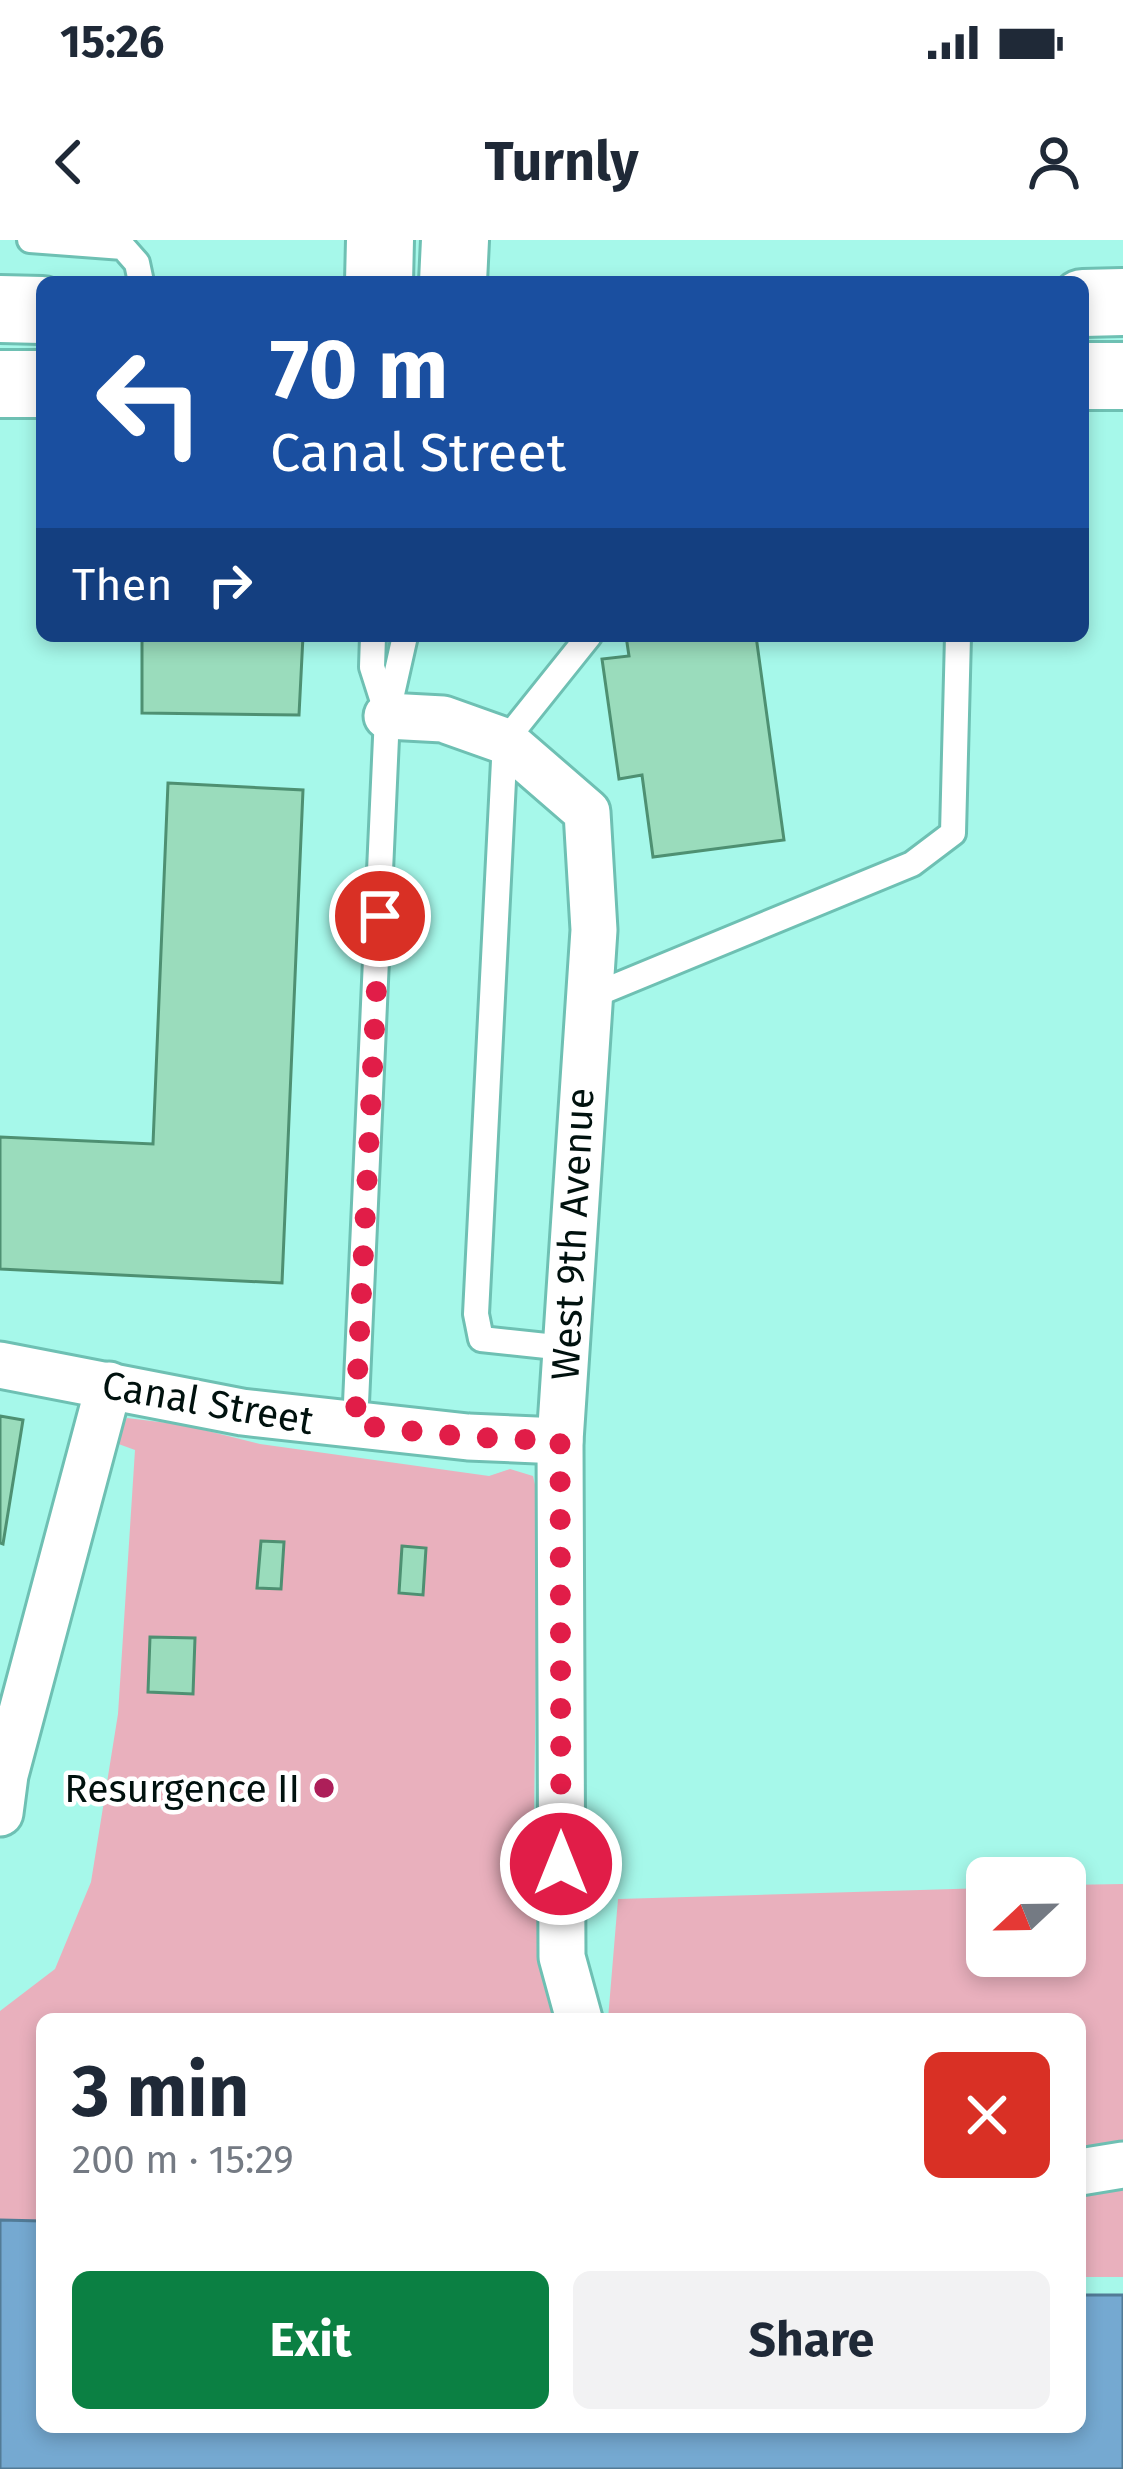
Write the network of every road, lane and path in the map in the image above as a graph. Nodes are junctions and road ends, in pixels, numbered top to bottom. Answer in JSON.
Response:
{"nodes":[{"id":1,"x":30,"y":240,"type":"edge"},
{"id":2,"x":380,"y":240,"type":"edge"},
{"id":3,"x":455,"y":240,"type":"edge"},
{"id":4,"x":140,"y":276,"type":"edge"},
{"id":5,"x":380,"y":276,"type":"edge"},
{"id":6,"x":453,"y":276,"type":"edge"},
{"id":7,"x":1123,"y":302,"type":"edge"},
{"id":8,"x":1089,"y":303,"type":"edge"},
{"id":9,"x":0,"y":309,"type":"edge"},
{"id":10,"x":36,"y":310,"type":"edge"},
{"id":11,"x":1089,"y":376,"type":"edge"},
{"id":12,"x":1123,"y":376,"type":"edge"},
{"id":13,"x":0,"y":384,"type":"edge"},
{"id":14,"x":36,"y":384,"type":"edge"},
{"id":15,"x":373,"y":642,"type":"edge"},
{"id":16,"x":404,"y":642,"type":"edge"},
{"id":17,"x":584,"y":642,"type":"edge"},
{"id":18,"x":958,"y":642,"type":"edge"},
{"id":19,"x":388,"y":716,"type":"junction"},
{"id":20,"x":505,"y":741,"type":"junction"},
{"id":21,"x":586,"y":998,"type":"junction"},
{"id":22,"x":566,"y":1348,"type":"junction"},
{"id":23,"x":0,"y":1364,"type":"edge"},
{"id":24,"x":109,"y":1385,"type":"junction"},
{"id":25,"x":355,"y":1425,"type":"junction"},
{"id":26,"x":560,"y":1441,"type":"junction"},
{"id":27,"x":2,"y":1788,"type":"edge"},
{"id":28,"x":577,"y":2013,"type":"edge"},
{"id":29,"x":1123,"y":2165,"type":"edge"},
{"id":30,"x":1086,"y":2171,"type":"edge"}],
"edges":[{"from":1,"to":4,"type":"lane"},
{"from":2,"to":5,"type":"main road"},
{"from":3,"to":6,"type":"main road"},
{"from":7,"to":8,"type":"main road"},
{"from":9,"to":10,"type":"main road"},
{"from":11,"to":12,"type":"main road"},
{"from":13,"to":14,"type":"main road"},
{"from":15,"to":19,"type":"lane"},
{"from":16,"to":19,"type":"lane"},
{"from":17,"to":20,"type":"lane"},
{"from":18,"to":21,"type":"lane"},
{"from":19,"to":20,"type":"street","name":"West 9th Avenue"},
{"from":19,"to":25,"type":"lane"},
{"from":20,"to":21,"type":"street","name":"West 9th Avenue"},
{"from":20,"to":22,"type":"lane"},
{"from":21,"to":22,"type":"street","name":"West 9th Avenue"},
{"from":22,"to":26,"type":"street","name":"West 9th Avenue"},
{"from":23,"to":24,"type":"street","name":"Canal Street"},
{"from":24,"to":25,"type":"street","name":"Canal Street"},
{"from":24,"to":27,"type":"street"},
{"from":25,"to":26,"type":"street","name":"Canal Street"},
{"from":26,"to":28,"type":"street","name":"West 9th Avenue"},
{"from":29,"to":30,"type":"street"}]}
